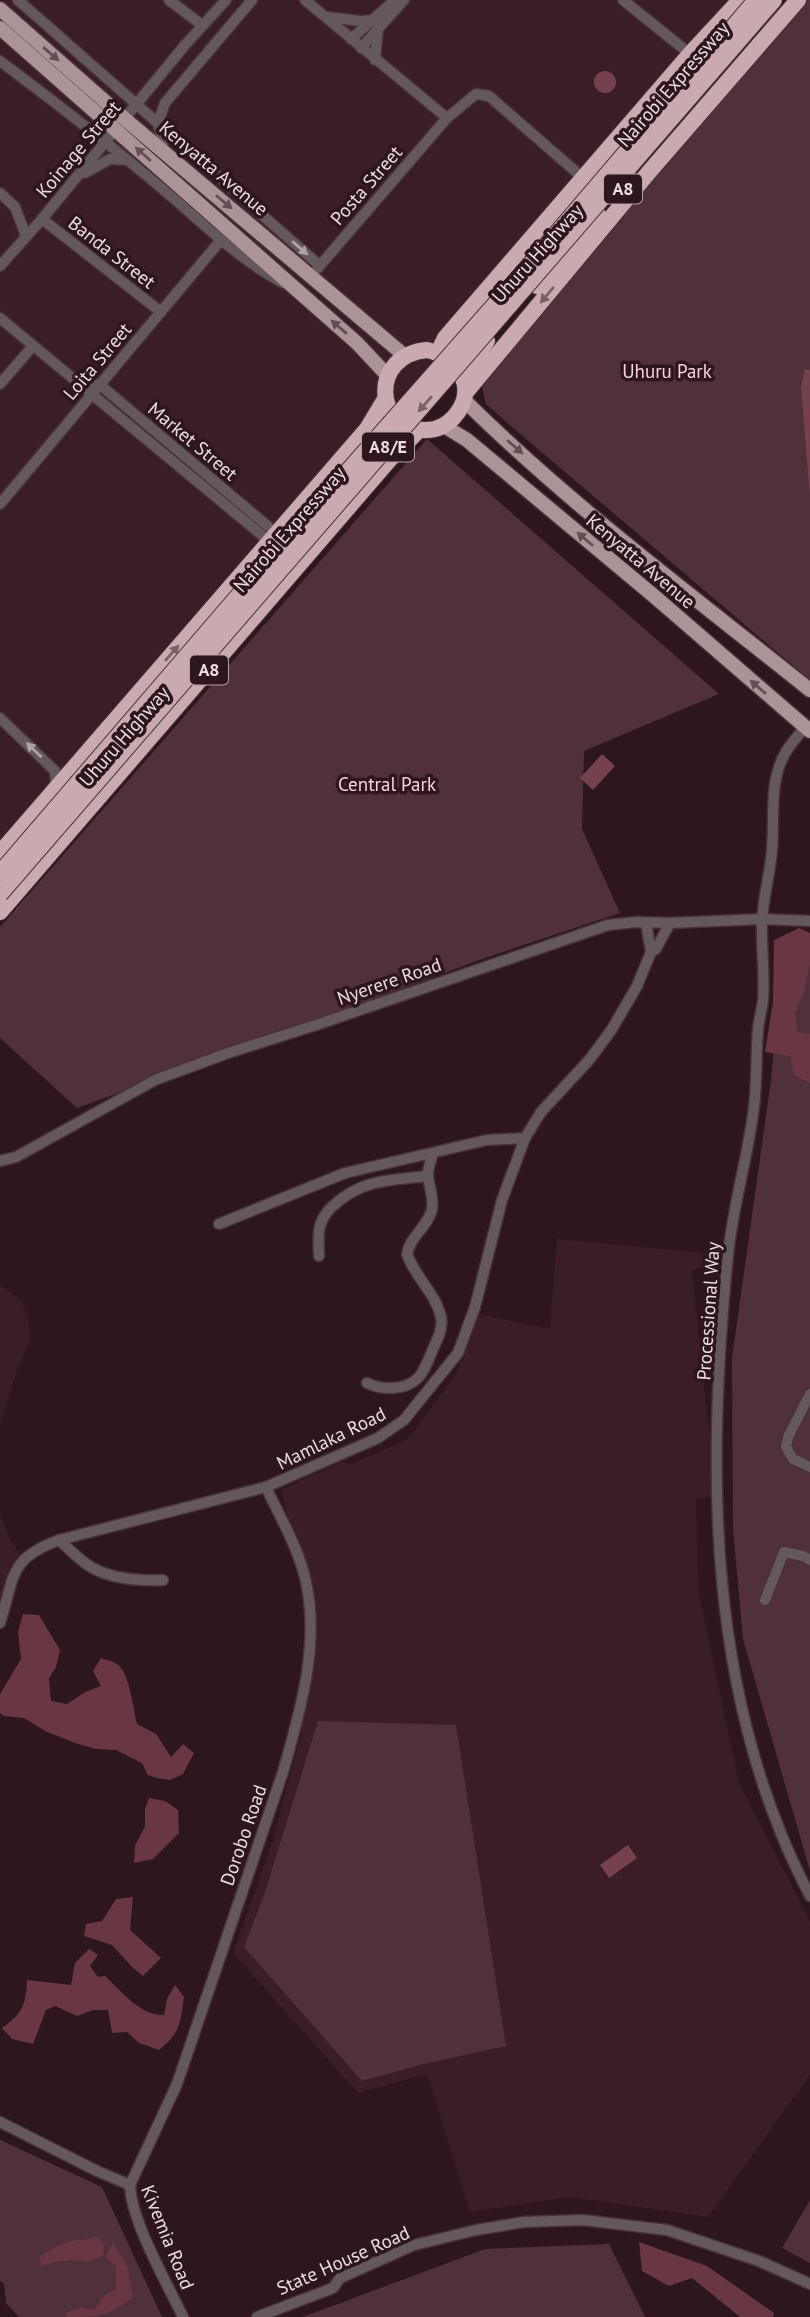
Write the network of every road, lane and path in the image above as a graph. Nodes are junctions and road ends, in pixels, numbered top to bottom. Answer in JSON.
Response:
{"nodes":[{"id":1,"x":18,"y":0,"type":"edge"},
{"id":2,"x":169,"y":0,"type":"edge"},
{"id":3,"x":252,"y":0,"type":"edge"},
{"id":4,"x":305,"y":0,"type":"edge"},
{"id":5,"x":394,"y":0,"type":"edge"},
{"id":6,"x":404,"y":0,"type":"edge"},
{"id":7,"x":623,"y":0,"type":"edge"},
{"id":8,"x":740,"y":0,"type":"edge"},
{"id":9,"x":757,"y":0,"type":"edge"},
{"id":10,"x":774,"y":0,"type":"edge"},
{"id":11,"x":786,"y":0,"type":"edge"},
{"id":12,"x":798,"y":0,"type":"edge"},
{"id":13,"x":223,"y":4,"type":"edge"},
{"id":14,"x":0,"y":9,"type":"edge"},
{"id":15,"x":324,"y":16,"type":"junction"},
{"id":16,"x":233,"y":21,"type":"junction"},
{"id":17,"x":377,"y":24,"type":"junction"},
{"id":18,"x":202,"y":25,"type":"junction"},
{"id":19,"x":0,"y":28,"type":"edge"},
{"id":20,"x":351,"y":39,"type":"junction"},
{"id":21,"x":361,"y":48,"type":"junction"},
{"id":22,"x":181,"y":52,"type":"junction"},
{"id":23,"x":690,"y":54,"type":"junction"},
{"id":24,"x":375,"y":60,"type":"junction"},
{"id":25,"x":0,"y":61,"type":"edge"},
{"id":26,"x":195,"y":66,"type":"junction"},
{"id":27,"x":137,"y":106,"type":"junction"},
{"id":28,"x":447,"y":118,"type":"junction"},
{"id":29,"x":158,"y":124,"type":"junction"},
{"id":30,"x":116,"y":131,"type":"junction"},
{"id":31,"x":164,"y":150,"type":"junction"},
{"id":32,"x":128,"y":160,"type":"junction"},
{"id":33,"x":583,"y":178,"type":"junction"},
{"id":34,"x":76,"y":179,"type":"junction"},
{"id":35,"x":0,"y":193,"type":"edge"},
{"id":36,"x":43,"y":219,"type":"junction"},
{"id":37,"x":26,"y":236,"type":"junction"},
{"id":38,"x":221,"y":240,"type":"junction"},
{"id":39,"x":0,"y":266,"type":"edge"},
{"id":40,"x":315,"y":270,"type":"junction"},
{"id":41,"x":298,"y":291,"type":"junction"},
{"id":42,"x":161,"y":312,"type":"junction"},
{"id":43,"x":0,"y":318,"type":"edge"},
{"id":44,"x":33,"y":346,"type":"junction"},
{"id":45,"x":438,"y":353,"type":"junction"},
{"id":46,"x":405,"y":356,"type":"junction"},
{"id":47,"x":387,"y":375,"type":"junction"},
{"id":48,"x":0,"y":384,"type":"edge"},
{"id":49,"x":92,"y":389,"type":"junction"},
{"id":50,"x":465,"y":390,"type":"junction"},
{"id":51,"x":385,"y":399,"type":"junction"},
{"id":52,"x":444,"y":426,"type":"junction"},
{"id":53,"x":419,"y":430,"type":"junction"},
{"id":54,"x":0,"y":504,"type":"edge"},
{"id":55,"x":272,"y":538,"type":"junction"},
{"id":56,"x":703,"y":604,"type":"junction"},
{"id":57,"x":686,"y":624,"type":"junction"},
{"id":58,"x":810,"y":690,"type":"edge"},
{"id":59,"x":0,"y":718,"type":"edge"},
{"id":60,"x":808,"y":729,"type":"edge"},
{"id":61,"x":56,"y":788,"type":"junction"},
{"id":62,"x":0,"y":853,"type":"edge"},
{"id":63,"x":0,"y":873,"type":"edge"},
{"id":64,"x":0,"y":894,"type":"edge"},
{"id":65,"x":0,"y":912,"type":"edge"},
{"id":66,"x":762,"y":919,"type":"junction"},
{"id":67,"x":810,"y":921,"type":"edge"},
{"id":68,"x":646,"y":923,"type":"junction"},
{"id":69,"x":670,"y":923,"type":"junction"},
{"id":70,"x":651,"y":952,"type":"junction"},
{"id":71,"x":525,"y":1138,"type":"junction"},
{"id":72,"x":433,"y":1153,"type":"junction"},
{"id":73,"x":0,"y":1161,"type":"edge"},
{"id":74,"x":428,"y":1176,"type":"junction"},
{"id":75,"x":219,"y":1224,"type":"dead end"},
{"id":76,"x":319,"y":1256,"type":"dead end"},
{"id":77,"x":367,"y":1382,"type":"dead end"},
{"id":78,"x":810,"y":1394,"type":"edge"},
{"id":79,"x":810,"y":1467,"type":"edge"},
{"id":80,"x":266,"y":1487,"type":"junction"},
{"id":81,"x":60,"y":1540,"type":"junction"},
{"id":82,"x":810,"y":1560,"type":"edge"},
{"id":83,"x":163,"y":1580,"type":"dead end"},
{"id":84,"x":765,"y":1600,"type":"dead end"},
{"id":85,"x":0,"y":1623,"type":"edge"},
{"id":86,"x":810,"y":1896,"type":"edge"},
{"id":87,"x":0,"y":2122,"type":"edge"},
{"id":88,"x":131,"y":2185,"type":"junction"},
{"id":89,"x":810,"y":2284,"type":"edge"},
{"id":90,"x":183,"y":2317,"type":"edge"},
{"id":91,"x":257,"y":2317,"type":"edge"}],
"edges":[{"from":1,"to":27,"type":"street","name":"Kenyatta Avenue"},
{"from":2,"to":18,"type":"street"},
{"from":3,"to":16,"type":"street"},
{"from":4,"to":15,"type":"street"},
{"from":5,"to":17,"type":"street"},
{"from":6,"to":17,"type":"street"},
{"from":7,"to":23,"type":"street"},
{"from":8,"to":23,"type":"highway","name":"Uhuru Highway","number":"A8"},
{"from":9,"to":63,"type":"highway","name":"Nairobi Expressway","number":"A8/E","bridge":true},
{"from":10,"to":64,"type":"highway","name":"Nairobi Expressway","number":"A8/E","one_way":true,"bridge":true},
{"from":11,"to":50,"type":"highway","name":"Uhuru Highway","number":"A8"},
{"from":12,"to":50,"type":"highway","one_way":true},
{"from":13,"to":16,"type":"street","name":"Koinage Street"},
{"from":13,"to":18,"type":"street","name":"Koinage Street"},
{"from":14,"to":30,"type":"main road","name":"Kenyatta Avenue","one_way":true},
{"from":15,"to":17,"type":"street"},
{"from":15,"to":20,"type":"street"},
{"from":16,"to":26,"type":"street"},
{"from":17,"to":20,"type":"street"},
{"from":17,"to":21,"type":"street"},
{"from":17,"to":24,"type":"street"},
{"from":18,"to":22,"type":"street","name":"Koinage Street"},
{"from":19,"to":30,"type":"main road","name":"Kenyatta Avenue"},
{"from":20,"to":21,"type":"street"},
{"from":21,"to":24,"type":"street"},
{"from":22,"to":26,"type":"street"},
{"from":22,"to":27,"type":"street","name":"Koinage Street"},
{"from":23,"to":33,"type":"highway","name":"Uhuru Highway","number":"A8"},
{"from":24,"to":28,"type":"street"},
{"from":25,"to":30,"type":"street","name":"Kenyatta Avenue"},
{"from":26,"to":29,"type":"street"},
{"from":27,"to":29,"type":"street","name":"Kenyatta Avenue"},
{"from":27,"to":30,"type":"street","name":"Koinage Street"},
{"from":28,"to":33,"type":"street","name":"Posta Street"},
{"from":28,"to":40,"type":"street","name":"Posta Street"},
{"from":29,"to":31,"type":"street"},
{"from":29,"to":40,"type":"street","name":"Kenyatta Avenue","one_way":true},
{"from":30,"to":31,"type":"main road","name":"Kenyatta Avenue"},
{"from":30,"to":32,"type":"street","name":"Kenyatta Avenue"},
{"from":30,"to":34,"type":"street","name":"Koinage Street"},
{"from":41,"to":30,"type":"main road","name":"Kenyatta Avenue","one_way":true},
{"from":31,"to":40,"type":"main road","name":"Kenyatta Avenue","one_way":true},
{"from":32,"to":34,"type":"street"},
{"from":32,"to":38,"type":"street","name":"Kenyatta Avenue"},
{"from":33,"to":45,"type":"highway","name":"Uhuru Highway","number":"A8"},
{"from":34,"to":36,"type":"street","name":"Koinage Street"},
{"from":35,"to":37,"type":"street"},
{"from":36,"to":37,"type":"street","name":"Koinage Street"},
{"from":36,"to":42,"type":"street","name":"Banda Street"},
{"from":37,"to":39,"type":"street","name":"Koinage Street"},
{"from":38,"to":41,"type":"street","name":"Kenyatta Avenue"},
{"from":38,"to":42,"type":"street","name":"Loita Street"},
{"from":40,"to":46,"type":"main road","name":"Kenyatta Avenue"},
{"from":47,"to":41,"type":"main road","name":"Kenyatta Avenue","one_way":true},
{"from":42,"to":49,"type":"street","name":"Loita Street"},
{"from":43,"to":44,"type":"street","name":"Market Street"},
{"from":44,"to":48,"type":"street"},
{"from":44,"to":49,"type":"street","name":"Market Street"},
{"from":45,"to":46,"type":"highway"},
{"from":45,"to":50,"type":"highway"},
{"from":46,"to":47,"type":"highway"},
{"from":47,"to":51,"type":"highway","number":"A8"},
{"from":49,"to":54,"type":"street","name":"Loita Street"},
{"from":49,"to":55,"type":"street","name":"Market Street"},
{"from":50,"to":52,"type":"highway","number":"A8"},
{"from":50,"to":56,"type":"main road","name":"Kenyatta Avenue","one_way":true},
{"from":51,"to":53,"type":"highway"},
{"from":51,"to":55,"type":"highway","name":"Uhuru Highway","number":"A8"},
{"from":52,"to":53,"type":"highway"},
{"from":57,"to":52,"type":"main road","name":"Kenyatta Avenue","one_way":true},
{"from":53,"to":65,"type":"highway","name":"Uhuru Highway","number":"A8"},
{"from":61,"to":55,"type":"highway","name":"Uhuru Highway","number":"A8","one_way":true},
{"from":56,"to":57,"type":"main road"},
{"from":56,"to":58,"type":"main road","name":"Kenyatta Avenue"},
{"from":60,"to":57,"type":"main road","name":"Kenyatta Avenue","one_way":true},
{"from":61,"to":59,"type":"street","one_way":true},
{"from":60,"to":66,"type":"street","name":"Processional Way"},
{"from":61,"to":62,"type":"highway","name":"Uhuru Highway","number":"A8"},
{"from":66,"to":67,"type":"street","name":"Nyerere Road"},
{"from":66,"to":69,"type":"street","name":"Nyerere Road"},
{"from":66,"to":86,"type":"street","name":"Processional Way"},
{"from":68,"to":69,"type":"street","name":"Nyerere Road"},
{"from":68,"to":70,"type":"street"},
{"from":68,"to":73,"type":"street","name":"Nyerere Road"},
{"from":69,"to":70,"type":"street","name":"Mamlaka Road"},
{"from":70,"to":71,"type":"street","name":"Mamlaka Road"},
{"from":71,"to":72,"type":"street"},
{"from":71,"to":80,"type":"street","name":"Mamlaka Road"},
{"from":72,"to":74,"type":"street"},
{"from":72,"to":75,"type":"street"},
{"from":74,"to":76,"type":"street"},
{"from":74,"to":77,"type":"street"},
{"from":78,"to":79,"type":"street"},
{"from":80,"to":81,"type":"street","name":"Mamlaka Road"},
{"from":80,"to":88,"type":"street","name":"Dorobo Road"},
{"from":81,"to":83,"type":"street"},
{"from":81,"to":85,"type":"street","name":"Mamlaka Road"},
{"from":82,"to":84,"type":"street"},
{"from":87,"to":88,"type":"street","name":"Kivemia Road"},
{"from":88,"to":90,"type":"street","name":"Kivemia Road"},
{"from":89,"to":91,"type":"street","name":"State House Road"}]}
